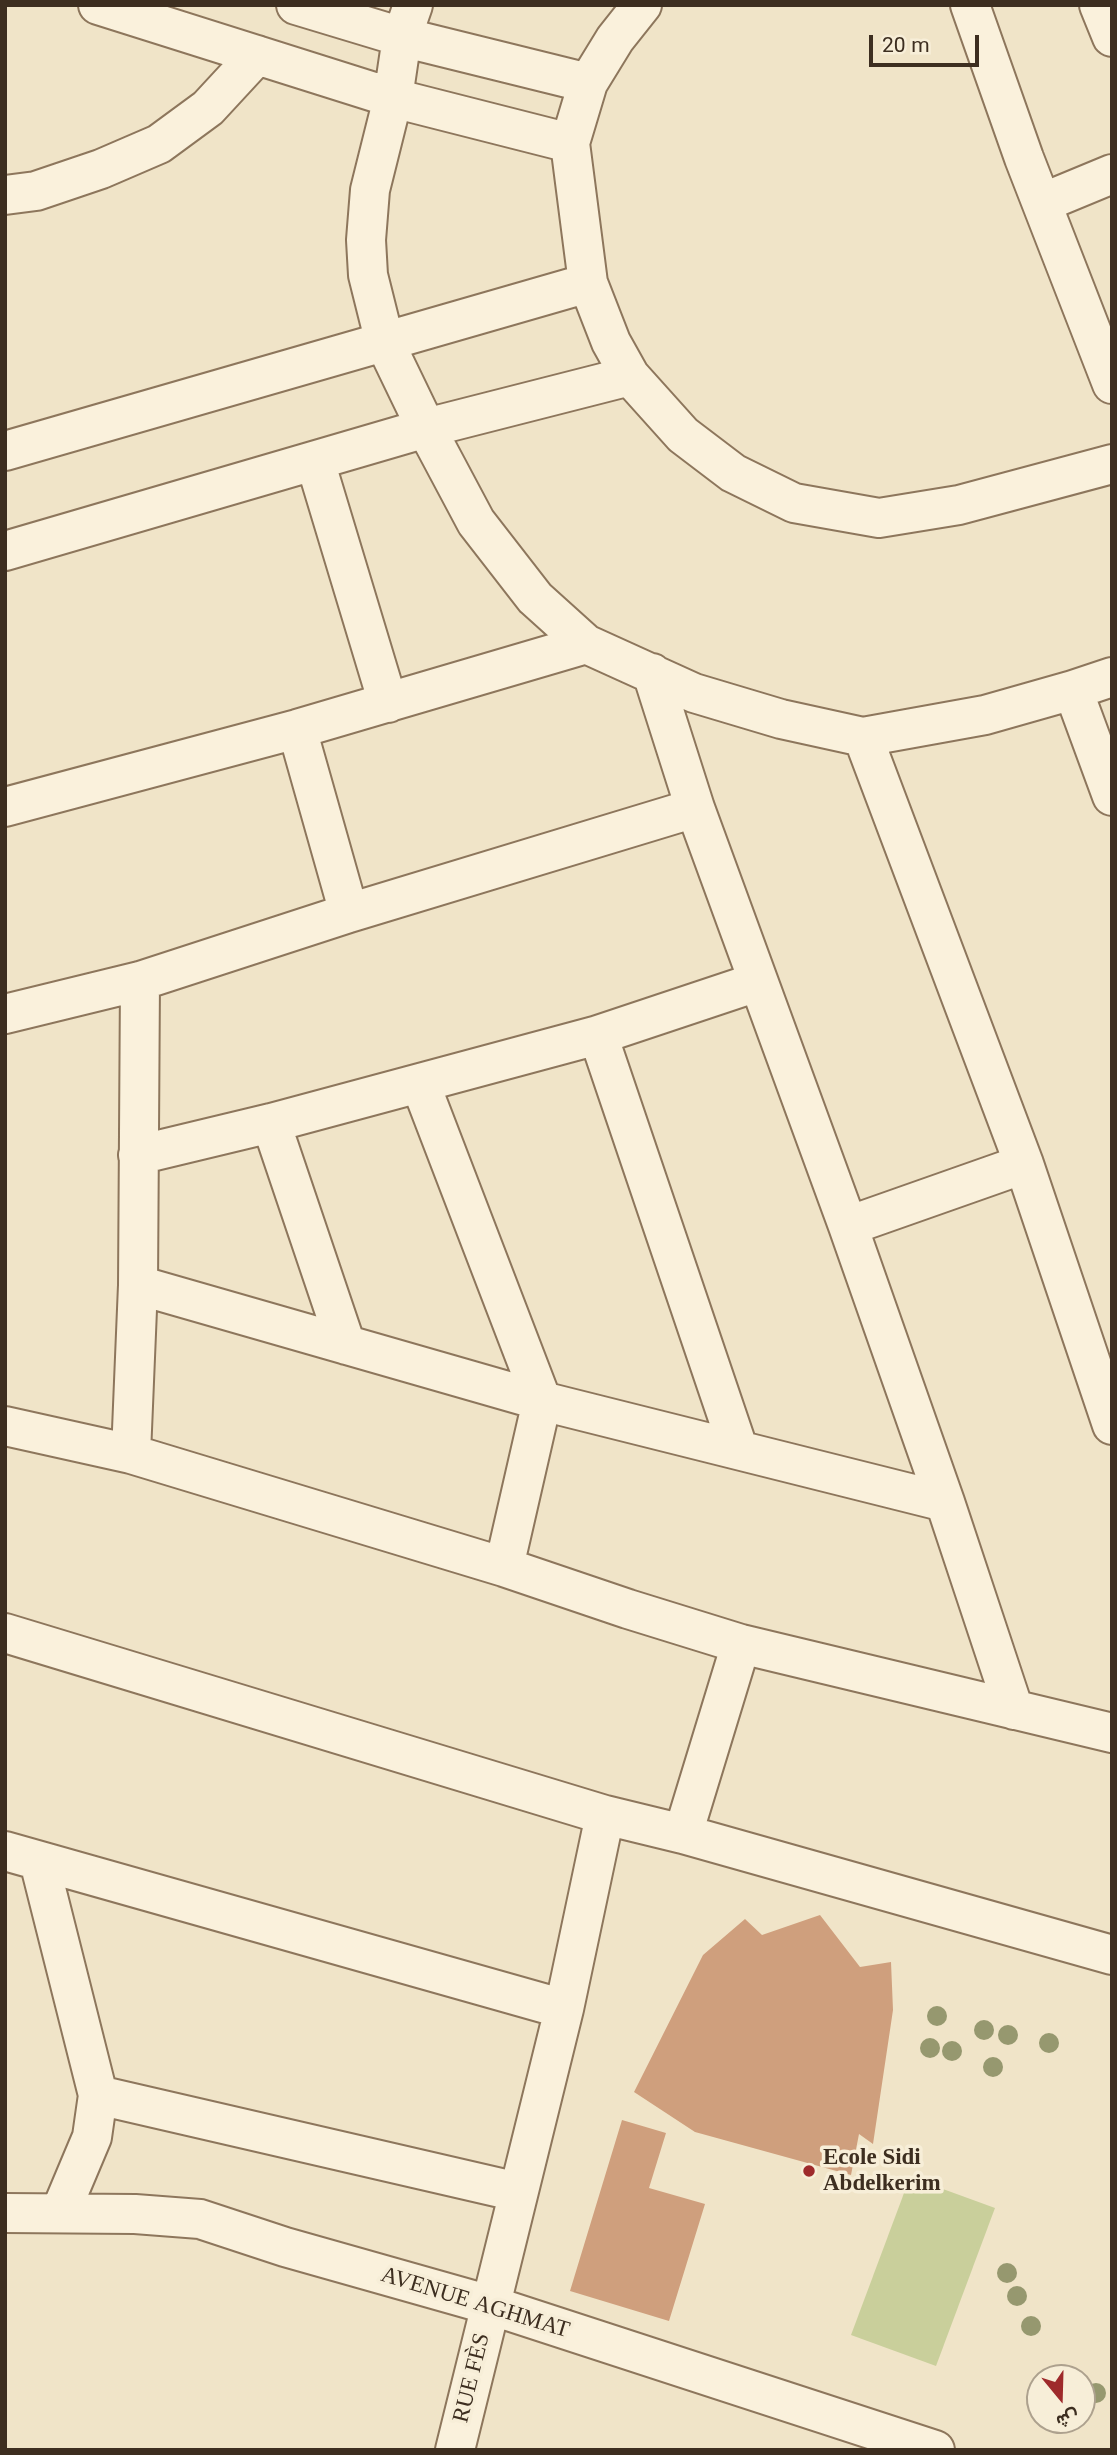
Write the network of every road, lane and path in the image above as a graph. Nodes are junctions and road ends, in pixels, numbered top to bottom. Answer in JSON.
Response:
{"nodes":[{"id":1,"x":98,"y":5,"type":"edge"},
{"id":2,"x":296,"y":5,"type":"edge"},
{"id":3,"x":642,"y":5,"type":"edge"},
{"id":4,"x":970,"y":5,"type":"edge"},
{"id":5,"x":1099,"y":5,"type":"edge"},
{"id":6,"x":408,"y":21,"type":"edge"},
{"id":7,"x":1112,"y":37,"type":"edge"},
{"id":8,"x":257,"y":55,"type":"junction"},
{"id":9,"x":588,"y":83,"type":"junction"},
{"id":10,"x":393,"y":99,"type":"junction"},
{"id":11,"x":570,"y":143,"type":"junction"},
{"id":12,"x":1112,"y":174,"type":"edge"},
{"id":13,"x":5,"y":195,"type":"edge"},
{"id":14,"x":1042,"y":203,"type":"junction"},
{"id":15,"x":588,"y":284,"type":"junction"},
{"id":16,"x":385,"y":343,"type":"junction"},
{"id":17,"x":630,"y":376,"type":"junction"},
{"id":18,"x":1112,"y":384,"type":"edge"},
{"id":19,"x":426,"y":428,"type":"junction"},
{"id":20,"x":5,"y":452,"type":"edge"},
{"id":21,"x":315,"y":461,"type":"junction"},
{"id":22,"x":1112,"y":464,"type":"edge"},
{"id":23,"x":5,"y":551,"type":"edge"},
{"id":24,"x":586,"y":644,"type":"junction"},
{"id":25,"x":652,"y":673,"type":"junction"},
{"id":26,"x":1112,"y":677,"type":"edge"},
{"id":27,"x":1073,"y":690,"type":"junction"},
{"id":28,"x":388,"y":703,"type":"junction"},
{"id":29,"x":297,"y":729,"type":"junction"},
{"id":30,"x":863,"y":737,"type":"junction"},
{"id":31,"x":1112,"y":796,"type":"edge"},
{"id":32,"x":5,"y":807,"type":"edge"},
{"id":33,"x":695,"y":808,"type":"junction"},
{"id":34,"x":349,"y":913,"type":"junction"},
{"id":35,"x":140,"y":981,"type":"junction"},
{"id":36,"x":757,"y":982,"type":"junction"},
{"id":37,"x":5,"y":1014,"type":"edge"},
{"id":38,"x":598,"y":1035,"type":"junction"},
{"id":39,"x":420,"y":1083,"type":"junction"},
{"id":40,"x":271,"y":1123,"type":"junction"},
{"id":41,"x":138,"y":1156,"type":"junction"},
{"id":42,"x":1024,"y":1164,"type":"junction"},
{"id":43,"x":848,"y":1226,"type":"junction"},
{"id":44,"x":138,"y":1285,"type":"junction"},
{"id":45,"x":346,"y":1345,"type":"junction"},
{"id":46,"x":542,"y":1401,"type":"junction"},
{"id":47,"x":1112,"y":1425,"type":"edge"},
{"id":48,"x":5,"y":1426,"type":"edge"},
{"id":49,"x":738,"y":1448,"type":"junction"},
{"id":50,"x":131,"y":1454,"type":"junction"},
{"id":51,"x":945,"y":1502,"type":"junction"},
{"id":52,"x":504,"y":1567,"type":"junction"},
{"id":53,"x":5,"y":1633,"type":"edge"},
{"id":54,"x":741,"y":1644,"type":"junction"},
{"id":55,"x":1014,"y":1710,"type":"junction"},
{"id":56,"x":1112,"y":1732,"type":"edge"},
{"id":57,"x":606,"y":1815,"type":"junction"},
{"id":58,"x":683,"y":1834,"type":"junction"},
{"id":59,"x":22,"y":1856,"type":"edge"},
{"id":60,"x":1112,"y":1955,"type":"edge"},
{"id":61,"x":564,"y":2010,"type":"junction"},
{"id":62,"x":98,"y":2095,"type":"junction"},
{"id":63,"x":518,"y":2192,"type":"junction"},
{"id":64,"x":5,"y":2213,"type":"edge"},
{"id":65,"x":60,"y":2213,"type":"junction"},
{"id":66,"x":490,"y":2305,"type":"junction"},
{"id":67,"x":455,"y":2450,"type":"edge"},
{"id":68,"x":934,"y":2450,"type":"edge"}],
"edges":[{"from":1,"to":8,"type":"street"},
{"from":2,"to":6,"type":"street"},
{"from":3,"to":9,"type":"street"},
{"from":4,"to":14,"type":"street"},
{"from":5,"to":7,"type":"street"},
{"from":6,"to":9,"type":"street"},
{"from":6,"to":10,"type":"street"},
{"from":8,"to":10,"type":"street"},
{"from":8,"to":13,"type":"street"},
{"from":9,"to":11,"type":"street"},
{"from":10,"to":11,"type":"street"},
{"from":10,"to":16,"type":"street"},
{"from":11,"to":15,"type":"street"},
{"from":12,"to":14,"type":"street"},
{"from":14,"to":18,"type":"street"},
{"from":15,"to":16,"type":"street"},
{"from":15,"to":17,"type":"street"},
{"from":16,"to":19,"type":"street"},
{"from":16,"to":20,"type":"street"},
{"from":17,"to":19,"type":"street"},
{"from":17,"to":22,"type":"street"},
{"from":19,"to":21,"type":"street"},
{"from":19,"to":24,"type":"street"},
{"from":21,"to":23,"type":"street"},
{"from":21,"to":28,"type":"street"},
{"from":24,"to":25,"type":"street"},
{"from":24,"to":28,"type":"street"},
{"from":25,"to":30,"type":"street"},
{"from":25,"to":33,"type":"street"},
{"from":26,"to":27,"type":"street"},
{"from":27,"to":30,"type":"street"},
{"from":27,"to":31,"type":"street"},
{"from":28,"to":29,"type":"street"},
{"from":29,"to":32,"type":"street"},
{"from":29,"to":34,"type":"street"},
{"from":30,"to":42,"type":"street"},
{"from":33,"to":34,"type":"street"},
{"from":33,"to":36,"type":"street"},
{"from":34,"to":35,"type":"street"},
{"from":35,"to":37,"type":"street"},
{"from":35,"to":41,"type":"street"},
{"from":36,"to":38,"type":"street"},
{"from":36,"to":43,"type":"street"},
{"from":38,"to":39,"type":"street"},
{"from":38,"to":49,"type":"street"},
{"from":39,"to":40,"type":"street"},
{"from":39,"to":46,"type":"street"},
{"from":40,"to":41,"type":"street"},
{"from":40,"to":45,"type":"street"},
{"from":41,"to":44,"type":"street"},
{"from":42,"to":43,"type":"street"},
{"from":42,"to":47,"type":"street"},
{"from":43,"to":51,"type":"street"},
{"from":44,"to":45,"type":"street"},
{"from":44,"to":50,"type":"street"},
{"from":45,"to":46,"type":"street"},
{"from":46,"to":49,"type":"street"},
{"from":46,"to":52,"type":"street"},
{"from":48,"to":50,"type":"street"},
{"from":49,"to":51,"type":"street"},
{"from":50,"to":52,"type":"street"},
{"from":51,"to":55,"type":"street"},
{"from":52,"to":54,"type":"street"},
{"from":53,"to":57,"type":"street"},
{"from":54,"to":55,"type":"street"},
{"from":54,"to":58,"type":"street"},
{"from":55,"to":56,"type":"street"},
{"from":57,"to":58,"type":"street"},
{"from":57,"to":61,"type":"street","name":"RUE FÈS"},
{"from":58,"to":60,"type":"street"},
{"from":59,"to":61,"type":"street"},
{"from":59,"to":62,"type":"street"},
{"from":61,"to":63,"type":"street","name":"RUE FÈS"},
{"from":62,"to":63,"type":"street"},
{"from":62,"to":65,"type":"street"},
{"from":63,"to":66,"type":"street","name":"RUE FÈS"},
{"from":64,"to":65,"type":"street","name":"AVENUE AGHMAT"},
{"from":65,"to":66,"type":"street","name":"AVENUE AGHMAT"},
{"from":66,"to":67,"type":"street","name":"RUE FÈS"},
{"from":66,"to":68,"type":"street","name":"AVENUE AGHMAT"}]}
